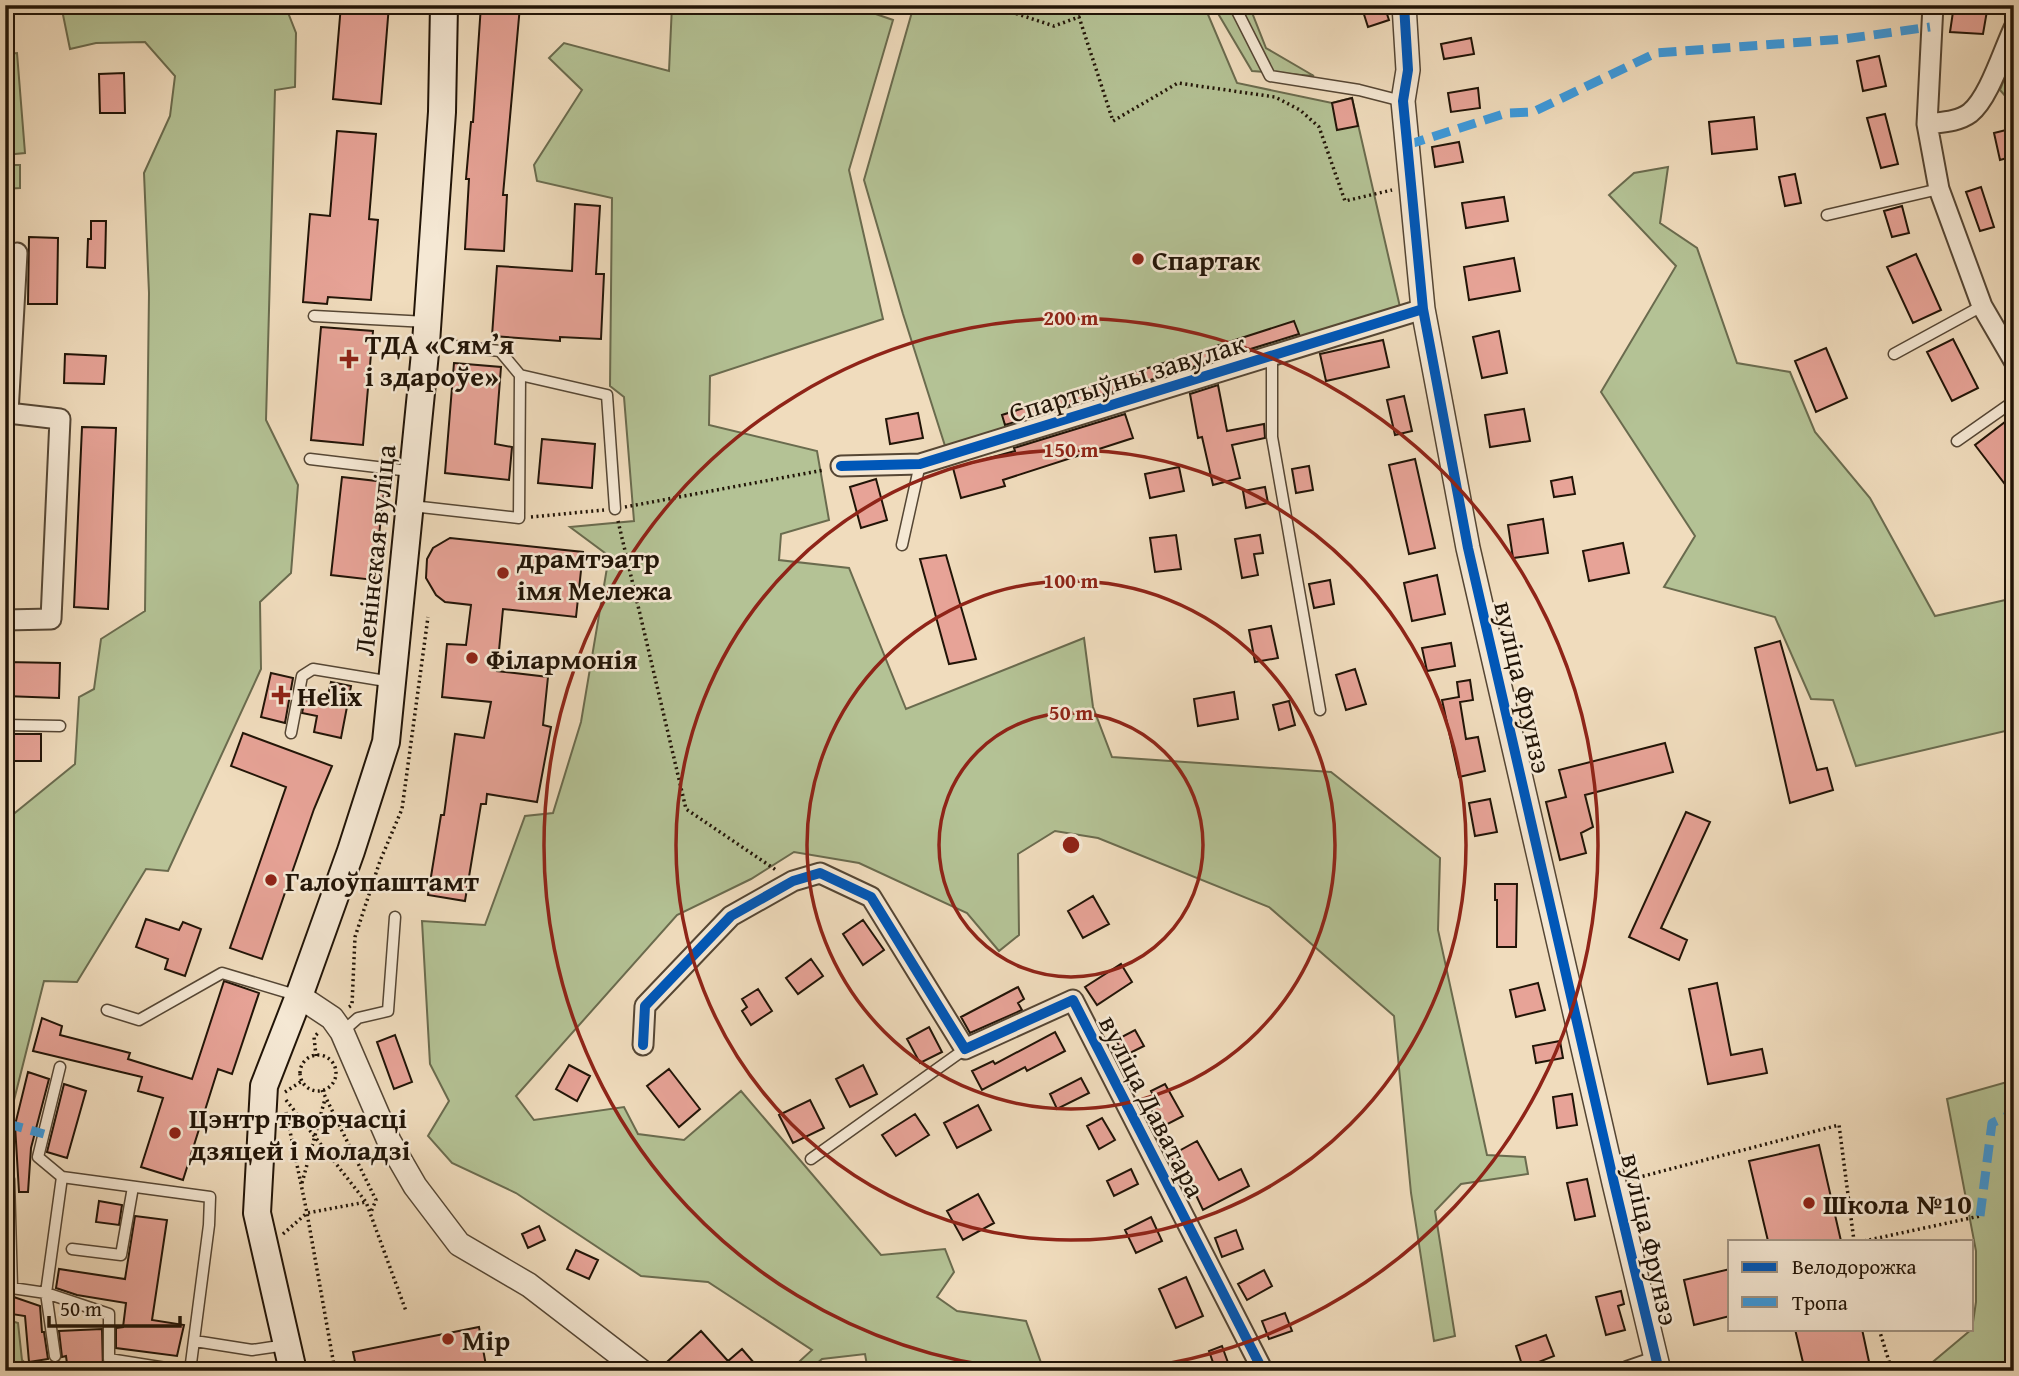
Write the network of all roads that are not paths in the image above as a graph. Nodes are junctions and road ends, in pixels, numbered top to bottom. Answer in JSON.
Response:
{"nodes":[{"id":1,"x":444,"y":5,"type":"edge"},
{"id":2,"x":1234,"y":5,"type":"edge"},
{"id":3,"x":1404,"y":5,"type":"edge"},
{"id":4,"x":1933,"y":5,"type":"edge"},
{"id":5,"x":2014,"y":28,"type":"edge"},
{"id":6,"x":1403,"y":101,"type":"junction"},
{"id":7,"x":1927,"y":124,"type":"junction"},
{"id":8,"x":1939,"y":189,"type":"junction"},
{"id":9,"x":1827,"y":215,"type":"dead end"},
{"id":10,"x":17,"y":253,"type":"dead end"},
{"id":11,"x":10,"y":289,"type":"edge"},
{"id":12,"x":1982,"y":306,"type":"junction"},
{"id":13,"x":1423,"y":309,"type":"junction"},
{"id":14,"x":314,"y":316,"type":"dead end"},
{"id":15,"x":426,"y":333,"type":"junction"},
{"id":16,"x":1894,"y":355,"type":"dead end"},
{"id":17,"x":1272,"y":356,"type":"junction"},
{"id":18,"x":2014,"y":361,"type":"edge"},
{"id":19,"x":520,"y":375,"type":"junction"},
{"id":20,"x":2014,"y":401,"type":"edge"},
{"id":21,"x":1957,"y":441,"type":"dead end"},
{"id":22,"x":310,"y":459,"type":"dead end"},
{"id":23,"x":920,"y":464,"type":"junction"},
{"id":24,"x":841,"y":466,"type":"road end"},
{"id":25,"x":414,"y":471,"type":"junction"},
{"id":26,"x":411,"y":506,"type":"junction"},
{"id":27,"x":615,"y":509,"type":"road end"},
{"id":28,"x":902,"y":545,"type":"dead end"},
{"id":29,"x":5,"y":620,"type":"edge"},
{"id":30,"x":393,"y":682,"type":"junction"},
{"id":31,"x":1321,"y":710,"type":"dead end"},
{"id":32,"x":5,"y":725,"type":"edge"},
{"id":33,"x":60,"y":726,"type":"dead end"},
{"id":34,"x":291,"y":733,"type":"dead end"},
{"id":35,"x":394,"y":917,"type":"dead end"},
{"id":36,"x":299,"y":996,"type":"junction"},
{"id":37,"x":107,"y":1010,"type":"dead end"},
{"id":38,"x":337,"y":1025,"type":"junction"},
{"id":39,"x":643,"y":1045,"type":"dead end"},
{"id":40,"x":965,"y":1049,"type":"junction"},
{"id":41,"x":60,"y":1067,"type":"dead end"},
{"id":42,"x":811,"y":1159,"type":"dead end"},
{"id":43,"x":62,"y":1177,"type":"junction"},
{"id":44,"x":9,"y":1179,"type":"dead end"},
{"id":45,"x":133,"y":1187,"type":"junction"},
{"id":46,"x":72,"y":1249,"type":"dead end"},
{"id":47,"x":46,"y":1293,"type":"junction"},
{"id":48,"x":195,"y":1341,"type":"junction"},
{"id":49,"x":287,"y":1345,"type":"junction"},
{"id":50,"x":55,"y":1356,"type":"dead end"},
{"id":51,"x":1658,"y":1366,"type":"edge"},
{"id":52,"x":187,"y":1371,"type":"edge"},
{"id":53,"x":293,"y":1371,"type":"edge"},
{"id":54,"x":641,"y":1371,"type":"edge"},
{"id":55,"x":1263,"y":1371,"type":"edge"},
{"id":56,"x":1628,"y":1371,"type":"edge"}],
"edges":[{"from":1,"to":15,"type":"main road","name":"Ленінская вуліца"},
{"from":2,"to":6,"type":"lane"},
{"from":3,"to":6,"type":"street","name":"вуліца Фрунзэ"},
{"from":4,"to":7,"type":"street"},
{"from":5,"to":7,"type":"street"},
{"from":6,"to":13,"type":"street","name":"вуліца Фрунзэ"},
{"from":7,"to":8,"type":"street"},
{"from":8,"to":9,"type":"lane"},
{"from":8,"to":12,"type":"street"},
{"from":10,"to":11,"type":"street"},
{"from":11,"to":29,"type":"street"},
{"from":12,"to":16,"type":"lane"},
{"from":12,"to":18,"type":"street"},
{"from":13,"to":17,"type":"street","name":"Спартыўны завулак"},
{"from":13,"to":51,"type":"street","name":"вуліца Фрунзэ"},
{"from":14,"to":15,"type":"lane"},
{"from":15,"to":19,"type":"lane"},
{"from":15,"to":25,"type":"main road","name":"Ленінская вуліца"},
{"from":17,"to":23,"type":"street","name":"Спартыўны завулак"},
{"from":17,"to":31,"type":"lane"},
{"from":19,"to":26,"type":"lane"},
{"from":19,"to":27,"type":"lane"},
{"from":20,"to":21,"type":"lane"},
{"from":22,"to":25,"type":"lane"},
{"from":23,"to":24,"type":"street","name":"Спартыўны завулак"},
{"from":23,"to":28,"type":"lane"},
{"from":25,"to":26,"type":"main road","name":"Ленінская вуліца"},
{"from":26,"to":30,"type":"main road","name":"Ленінская вуліца"},
{"from":30,"to":34,"type":"lane"},
{"from":30,"to":36,"type":"main road","name":"Ленінская вуліца"},
{"from":32,"to":33,"type":"lane"},
{"from":35,"to":38,"type":"lane"},
{"from":36,"to":37,"type":"lane"},
{"from":36,"to":38,"type":"street"},
{"from":36,"to":49,"type":"main road","name":"Ленінская вуліца"},
{"from":38,"to":54,"type":"street"},
{"from":39,"to":40,"type":"street"},
{"from":40,"to":42,"type":"lane"},
{"from":40,"to":55,"type":"street","name":"вуліца Даватара"},
{"from":41,"to":43,"type":"lane"},
{"from":43,"to":45,"type":"lane"},
{"from":43,"to":47,"type":"lane"},
{"from":44,"to":47,"type":"lane"},
{"from":45,"to":46,"type":"lane"},
{"from":45,"to":48,"type":"lane"},
{"from":47,"to":50,"type":"lane"},
{"from":47,"to":52,"type":"lane"},
{"from":48,"to":49,"type":"lane"},
{"from":48,"to":52,"type":"lane"},
{"from":49,"to":53,"type":"main road","name":"Ленінская вуліца"},
{"from":51,"to":56,"type":"street"}]}
